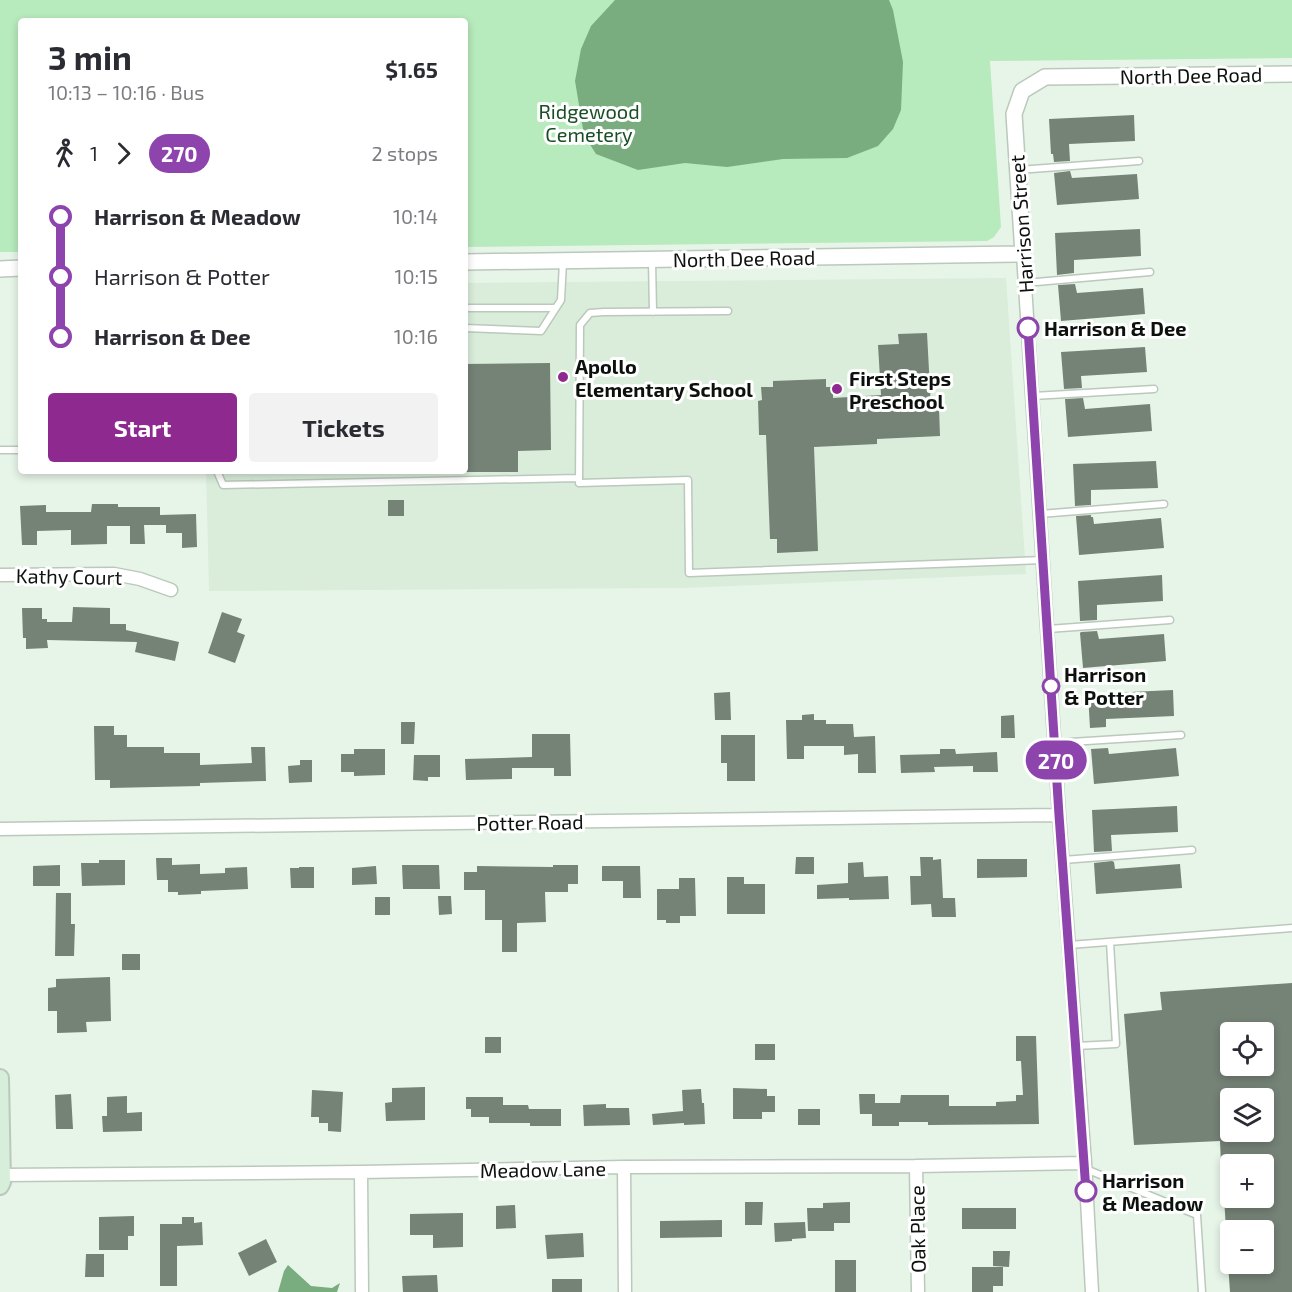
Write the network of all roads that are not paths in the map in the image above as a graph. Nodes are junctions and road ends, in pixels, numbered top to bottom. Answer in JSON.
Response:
{"nodes":[{"id":1,"x":1292,"y":74,"type":"edge"},
{"id":2,"x":1022,"y":91,"type":"joint"},
{"id":3,"x":1139,"y":161,"type":"dead end"},
{"id":4,"x":1017,"y":170,"type":"junction"},
{"id":5,"x":1023,"y":254,"type":"junction"},
{"id":6,"x":652,"y":260,"type":"junction"},
{"id":7,"x":563,"y":261,"type":"junction"},
{"id":8,"x":468,"y":262,"type":"edge"},
{"id":9,"x":18,"y":268,"type":"edge"},
{"id":10,"x":0,"y":269,"type":"edge"},
{"id":11,"x":1150,"y":272,"type":"dead end"},
{"id":12,"x":1024,"y":283,"type":"junction"},
{"id":13,"x":468,"y":308,"type":"edge"},
{"id":14,"x":555,"y":308,"type":"junction"},
{"id":15,"x":728,"y":311,"type":"dead end"},
{"id":16,"x":653,"y":312,"type":"junction"},
{"id":17,"x":468,"y":328,"type":"edge"},
{"id":18,"x":1154,"y":388,"type":"dead end"},
{"id":19,"x":1032,"y":396,"type":"junction"},
{"id":20,"x":0,"y":450,"type":"edge"},
{"id":21,"x":18,"y":450,"type":"edge"},
{"id":22,"x":218,"y":474,"type":"edge"},
{"id":23,"x":579,"y":478,"type":"junction"},
{"id":24,"x":1164,"y":504,"type":"dead end"},
{"id":25,"x":1040,"y":514,"type":"junction"},
{"id":26,"x":1043,"y":560,"type":"junction"},
{"id":27,"x":0,"y":575,"type":"edge"},
{"id":28,"x":171,"y":590,"type":"dead end"},
{"id":29,"x":1170,"y":620,"type":"dead end"},
{"id":30,"x":1047,"y":629,"type":"junction"},
{"id":31,"x":1181,"y":735,"type":"dead end"},
{"id":32,"x":1054,"y":743,"type":"junction"},
{"id":33,"x":1059,"y":815,"type":"junction"},
{"id":34,"x":0,"y":828,"type":"edge"},
{"id":35,"x":1192,"y":850,"type":"dead end"},
{"id":36,"x":1063,"y":860,"type":"junction"},
{"id":37,"x":1292,"y":928,"type":"edge"},
{"id":38,"x":1110,"y":942,"type":"junction"},
{"id":39,"x":1069,"y":945,"type":"junction"},
{"id":40,"x":1076,"y":1046,"type":"junction"},
{"id":41,"x":0,"y":1078,"type":"edge"},
{"id":42,"x":916,"y":1166,"type":"junction"},
{"id":43,"x":1085,"y":1166,"type":"junction"},
{"id":44,"x":624,"y":1167,"type":"junction"},
{"id":45,"x":361,"y":1172,"type":"junction"},
{"id":46,"x":1,"y":1180,"type":"edge"},
{"id":47,"x":362,"y":1292,"type":"edge"},
{"id":48,"x":625,"y":1292,"type":"edge"},
{"id":49,"x":918,"y":1292,"type":"edge"},
{"id":50,"x":1092,"y":1292,"type":"edge"},
{"id":51,"x":1202,"y":1292,"type":"edge"}],
"edges":[{"from":1,"to":2,"type":"street","name":"North Dee Road"},
{"from":2,"to":4,"type":"street","name":"Harrison Street"},
{"from":3,"to":4,"type":"lane"},
{"from":4,"to":5,"type":"street","name":"Harrison Street"},
{"from":5,"to":6,"type":"street","name":"North Dee Road"},
{"from":5,"to":12,"type":"street","name":"Harrison Street"},
{"from":6,"to":7,"type":"street","name":"North Dee Road"},
{"from":6,"to":16,"type":"lane"},
{"from":7,"to":8,"type":"street","name":"North Dee Road"},
{"from":7,"to":14,"type":"lane"},
{"from":9,"to":10,"type":"street"},
{"from":11,"to":12,"type":"lane"},
{"from":12,"to":19,"type":"street","name":"Harrison Street"},
{"from":13,"to":14,"type":"lane"},
{"from":14,"to":17,"type":"lane"},
{"from":15,"to":16,"type":"lane"},
{"from":16,"to":23,"type":"lane"},
{"from":18,"to":19,"type":"lane"},
{"from":19,"to":25,"type":"street","name":"Harrison Street"},
{"from":20,"to":21,"type":"lane"},
{"from":22,"to":23,"type":"lane"},
{"from":23,"to":26,"type":"lane"},
{"from":24,"to":25,"type":"lane"},
{"from":25,"to":26,"type":"street","name":"Harrison Street"},
{"from":26,"to":30,"type":"street","name":"Harrison Street"},
{"from":27,"to":28,"type":"street","name":"Kathy Court"},
{"from":29,"to":30,"type":"lane"},
{"from":30,"to":32,"type":"street","name":"Harrison Street"},
{"from":31,"to":32,"type":"lane"},
{"from":32,"to":33,"type":"street","name":"Harrison Street"},
{"from":33,"to":34,"type":"street","name":"Potter Road"},
{"from":33,"to":36,"type":"street","name":"Harrison Street"},
{"from":35,"to":36,"type":"lane"},
{"from":36,"to":39,"type":"street","name":"Harrison Street"},
{"from":37,"to":38,"type":"lane"},
{"from":38,"to":39,"type":"lane"},
{"from":38,"to":40,"type":"lane"},
{"from":39,"to":40,"type":"street","name":"Harrison Street"},
{"from":40,"to":43,"type":"street","name":"Harrison Street"},
{"from":41,"to":46,"type":"main road"},
{"from":42,"to":43,"type":"street","name":"Meadow Lane"},
{"from":42,"to":44,"type":"street","name":"Meadow Lane"},
{"from":42,"to":49,"type":"street","name":"Oak Place"},
{"from":43,"to":50,"type":"street","name":"Harrison Street"},
{"from":43,"to":51,"type":"lane"},
{"from":44,"to":45,"type":"street","name":"Meadow Lane"},
{"from":44,"to":48,"type":"street"},
{"from":45,"to":46,"type":"street","name":"Meadow Lane"},
{"from":45,"to":47,"type":"street"}]}
